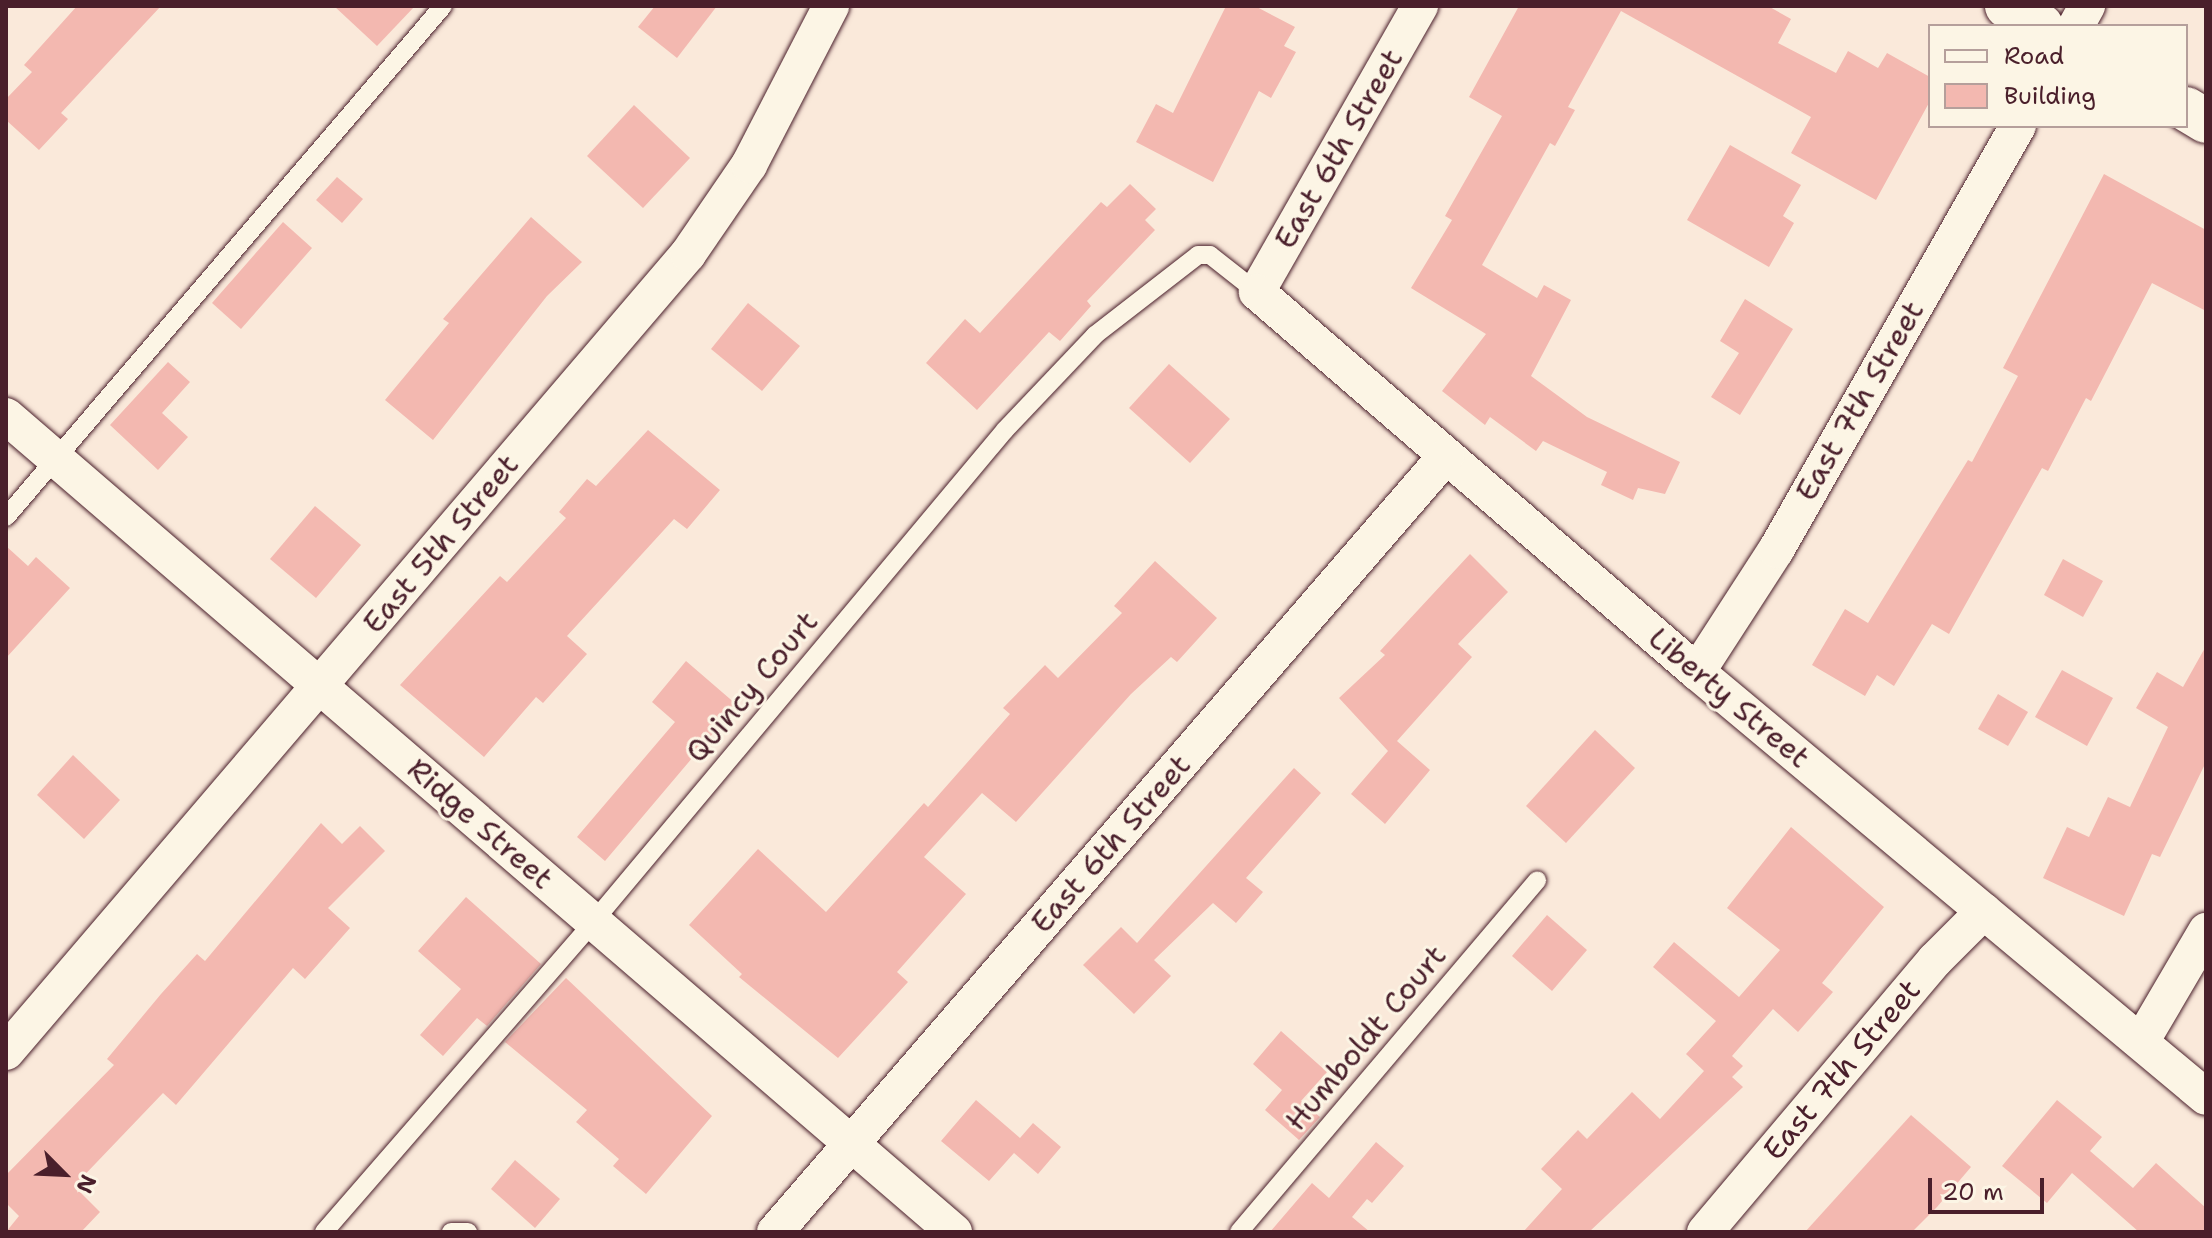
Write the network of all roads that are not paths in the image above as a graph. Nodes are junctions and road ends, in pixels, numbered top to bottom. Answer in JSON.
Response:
{"nodes":[{"id":1,"x":443,"y":6,"type":"edge"},
{"id":2,"x":831,"y":6,"type":"edge"},
{"id":3,"x":1420,"y":6,"type":"edge"},
{"id":4,"x":2007,"y":6,"type":"edge"},
{"id":5,"x":2087,"y":6,"type":"edge"},
{"id":6,"x":2038,"y":24,"type":"edge"},
{"id":7,"x":2077,"y":24,"type":"edge"},
{"id":8,"x":2188,"y":110,"type":"edge"},
{"id":9,"x":2206,"y":121,"type":"edge"},
{"id":10,"x":2017,"y":128,"type":"edge"},
{"id":11,"x":1257,"y":292,"type":"junction"},
{"id":12,"x":6,"y":416,"type":"edge"},
{"id":13,"x":1446,"y":456,"type":"junction"},
{"id":14,"x":57,"y":458,"type":"junction"},
{"id":15,"x":6,"y":517,"type":"edge"},
{"id":16,"x":1697,"y":672,"type":"junction"},
{"id":17,"x":319,"y":686,"type":"junction"},
{"id":18,"x":1537,"y":880,"type":"dead end"},
{"id":19,"x":1984,"y":911,"type":"junction"},
{"id":20,"x":594,"y":921,"type":"junction"},
{"id":21,"x":2206,"y":931,"type":"edge"},
{"id":22,"x":2141,"y":1042,"type":"junction"},
{"id":23,"x":6,"y":1052,"type":"edge"},
{"id":24,"x":2206,"y":1097,"type":"edge"},
{"id":25,"x":852,"y":1143,"type":"junction"},
{"id":26,"x":324,"y":1232,"type":"edge"},
{"id":27,"x":451,"y":1232,"type":"edge"},
{"id":28,"x":468,"y":1232,"type":"edge"},
{"id":29,"x":775,"y":1232,"type":"edge"},
{"id":30,"x":954,"y":1232,"type":"edge"},
{"id":31,"x":1239,"y":1232,"type":"edge"},
{"id":32,"x":1705,"y":1232,"type":"edge"}],
"edges":[{"from":1,"to":14,"type":"lane"},
{"from":2,"to":17,"type":"street","name":"East 5th Street"},
{"from":3,"to":11,"type":"street","name":"East 6th Street"},
{"from":4,"to":6,"type":"street"},
{"from":5,"to":7,"type":"street"},
{"from":8,"to":9,"type":"street"},
{"from":10,"to":16,"type":"street","name":"East 7th Street"},
{"from":11,"to":13,"type":"street","name":"Liberty Street"},
{"from":11,"to":20,"type":"lane","name":"Quincy Court"},
{"from":12,"to":14,"type":"street","name":"Ridge Street"},
{"from":13,"to":16,"type":"street","name":"Liberty Street"},
{"from":13,"to":25,"type":"street","name":"East 6th Street"},
{"from":14,"to":15,"type":"lane"},
{"from":14,"to":17,"type":"street","name":"Ridge Street"},
{"from":16,"to":19,"type":"street","name":"Liberty Street"},
{"from":17,"to":20,"type":"street","name":"Ridge Street"},
{"from":17,"to":23,"type":"street","name":"East 5th Street"},
{"from":18,"to":31,"type":"lane","name":"Humboldt Court"},
{"from":19,"to":22,"type":"street","name":"Liberty Street"},
{"from":19,"to":32,"type":"street","name":"East 7th Street"},
{"from":20,"to":25,"type":"street","name":"Ridge Street"},
{"from":20,"to":26,"type":"lane","name":"Quincy Court"},
{"from":21,"to":22,"type":"street"},
{"from":22,"to":24,"type":"street","name":"Liberty Street"},
{"from":25,"to":29,"type":"street","name":"East 6th Street"},
{"from":25,"to":30,"type":"street","name":"Ridge Street"},
{"from":27,"to":28,"type":"lane"}]}
